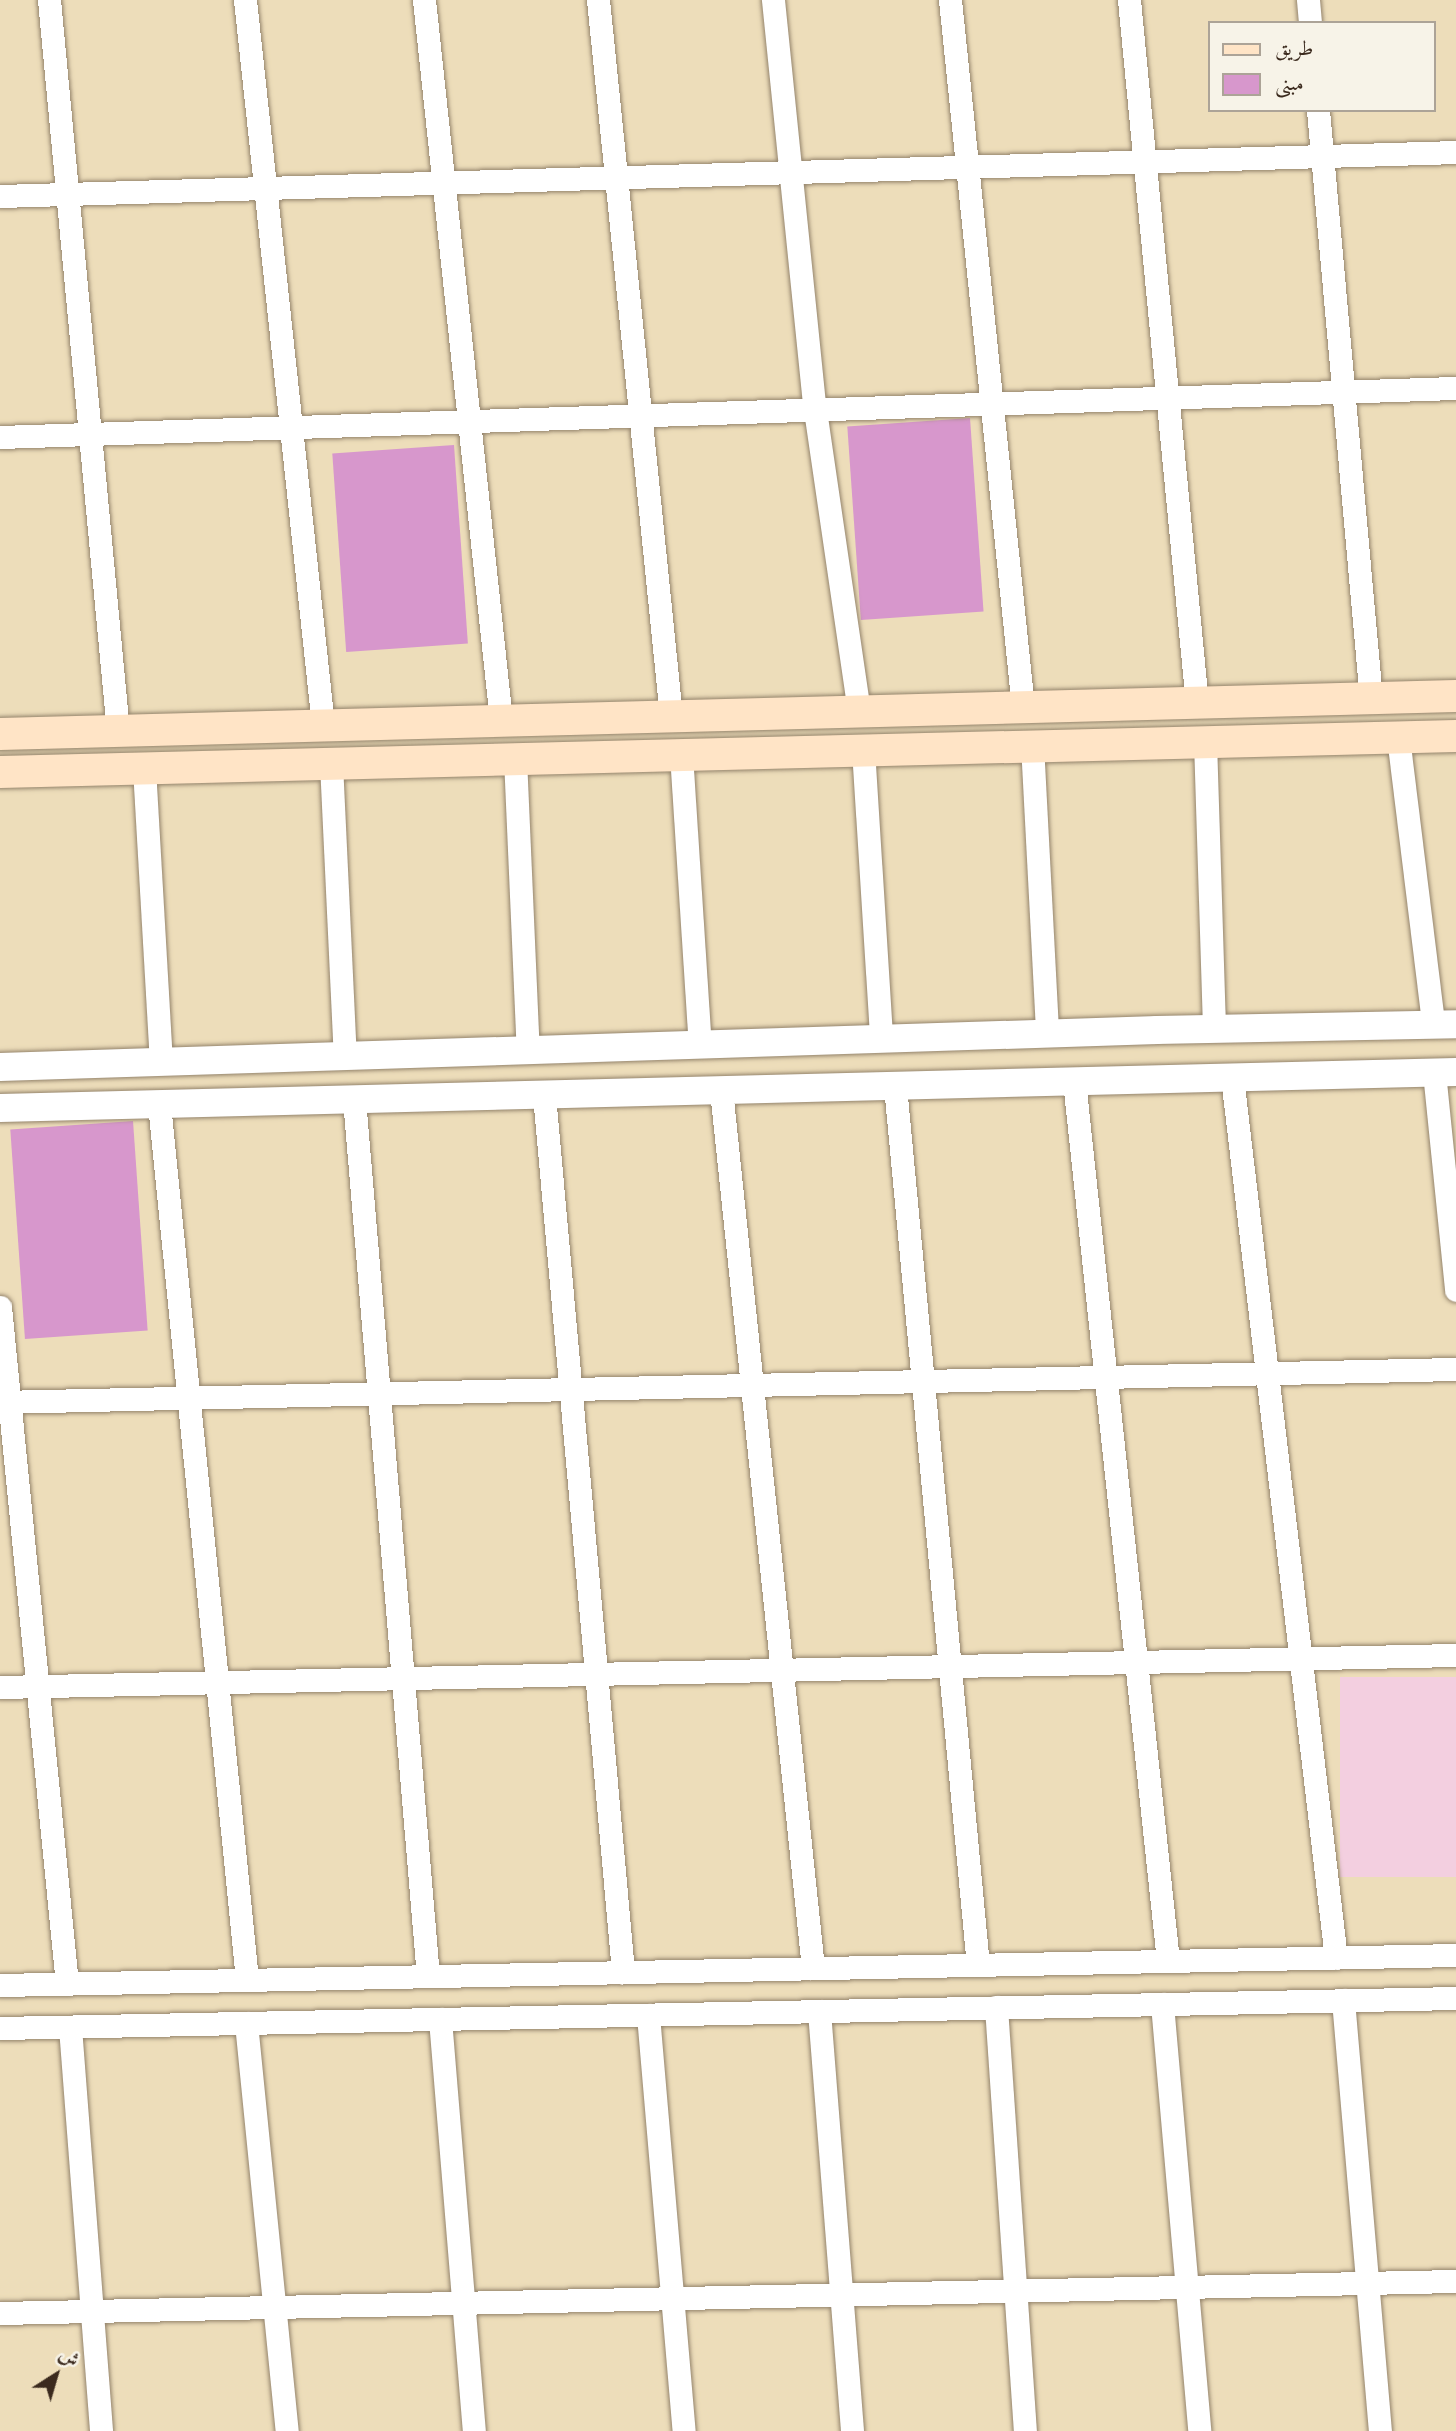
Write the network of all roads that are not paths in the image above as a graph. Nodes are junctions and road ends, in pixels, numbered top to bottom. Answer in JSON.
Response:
{"nodes":[{"id":1,"x":49,"y":0,"type":"edge"},
{"id":2,"x":244,"y":0,"type":"edge"},
{"id":3,"x":424,"y":0,"type":"edge"},
{"id":4,"x":597,"y":0,"type":"edge"},
{"id":5,"x":773,"y":0,"type":"edge"},
{"id":6,"x":950,"y":0,"type":"edge"},
{"id":7,"x":1129,"y":0,"type":"edge"},
{"id":8,"x":1308,"y":0,"type":"edge"},
{"id":9,"x":1310,"y":21,"type":"edge"},
{"id":10,"x":1318,"y":112,"type":"edge"},
{"id":11,"x":1456,"y":152,"type":"edge"},
{"id":12,"x":1322,"y":156,"type":"junction"},
{"id":13,"x":1145,"y":162,"type":"junction"},
{"id":14,"x":968,"y":167,"type":"junction"},
{"id":15,"x":791,"y":173,"type":"junction"},
{"id":16,"x":616,"y":178,"type":"junction"},
{"id":17,"x":444,"y":183,"type":"junction"},
{"id":18,"x":265,"y":188,"type":"junction"},
{"id":19,"x":68,"y":194,"type":"junction"},
{"id":20,"x":0,"y":197,"type":"edge"},
{"id":21,"x":1456,"y":388,"type":"edge"},
{"id":22,"x":1343,"y":391,"type":"junction"},
{"id":23,"x":1167,"y":397,"type":"junction"},
{"id":24,"x":992,"y":404,"type":"junction"},
{"id":25,"x":815,"y":410,"type":"junction"},
{"id":26,"x":640,"y":415,"type":"junction"},
{"id":27,"x":469,"y":421,"type":"junction"},
{"id":28,"x":291,"y":427,"type":"junction"},
{"id":29,"x":90,"y":433,"type":"junction"},
{"id":30,"x":0,"y":437,"type":"edge"},
{"id":31,"x":1456,"y":696,"type":"edge"},
{"id":32,"x":1371,"y":699,"type":"junction"},
{"id":33,"x":1197,"y":703,"type":"junction"},
{"id":34,"x":1023,"y":708,"type":"junction"},
{"id":35,"x":859,"y":712,"type":"junction"},
{"id":36,"x":671,"y":716,"type":"junction"},
{"id":37,"x":501,"y":721,"type":"junction"},
{"id":38,"x":323,"y":725,"type":"junction"},
{"id":39,"x":118,"y":731,"type":"junction"},
{"id":40,"x":0,"y":734,"type":"edge"},
{"id":41,"x":1456,"y":736,"type":"edge"},
{"id":42,"x":1398,"y":737,"type":"junction"},
{"id":43,"x":1205,"y":741,"type":"junction"},
{"id":44,"x":1032,"y":744,"type":"junction"},
{"id":45,"x":863,"y":749,"type":"junction"},
{"id":46,"x":681,"y":754,"type":"junction"},
{"id":47,"x":515,"y":758,"type":"junction"},
{"id":48,"x":331,"y":763,"type":"junction"},
{"id":49,"x":144,"y":768,"type":"junction"},
{"id":50,"x":0,"y":772,"type":"edge"},
{"id":51,"x":1444,"y":1024,"type":"edge"},
{"id":52,"x":1214,"y":1029,"type":"junction"},
{"id":53,"x":1047,"y":1034,"type":"junction"},
{"id":54,"x":881,"y":1039,"type":"junction"},
{"id":55,"x":700,"y":1045,"type":"junction"},
{"id":56,"x":528,"y":1050,"type":"junction"},
{"id":57,"x":345,"y":1056,"type":"junction"},
{"id":58,"x":161,"y":1062,"type":"junction"},
{"id":59,"x":0,"y":1067,"type":"edge"},
{"id":60,"x":1445,"y":1072,"type":"edge"},
{"id":61,"x":1232,"y":1077,"type":"junction"},
{"id":62,"x":1074,"y":1081,"type":"junction"},
{"id":63,"x":895,"y":1086,"type":"junction"},
{"id":64,"x":721,"y":1090,"type":"junction"},
{"id":65,"x":544,"y":1095,"type":"junction"},
{"id":66,"x":354,"y":1099,"type":"junction"},
{"id":67,"x":159,"y":1104,"type":"junction"},
{"id":68,"x":0,"y":1108,"type":"edge"},
{"id":69,"x":1456,"y":1290,"type":"edge"},
{"id":70,"x":0,"y":1307,"type":"edge"},
{"id":71,"x":1456,"y":1368,"type":"edge"},
{"id":72,"x":1267,"y":1373,"type":"junction"},
{"id":73,"x":1105,"y":1377,"type":"junction"},
{"id":74,"x":923,"y":1381,"type":"junction"},
{"id":75,"x":752,"y":1385,"type":"junction"},
{"id":76,"x":570,"y":1389,"type":"junction"},
{"id":77,"x":379,"y":1394,"type":"junction"},
{"id":78,"x":188,"y":1398,"type":"junction"},
{"id":79,"x":5,"y":1402,"type":"edge"},
{"id":80,"x":1456,"y":1655,"type":"edge"},
{"id":81,"x":1301,"y":1658,"type":"junction"},
{"id":82,"x":1136,"y":1662,"type":"junction"},
{"id":83,"x":950,"y":1666,"type":"junction"},
{"id":84,"x":782,"y":1670,"type":"junction"},
{"id":85,"x":596,"y":1674,"type":"junction"},
{"id":86,"x":403,"y":1678,"type":"junction"},
{"id":87,"x":217,"y":1682,"type":"junction"},
{"id":88,"x":38,"y":1686,"type":"junction"},
{"id":89,"x":0,"y":1687,"type":"edge"},
{"id":90,"x":1456,"y":1955,"type":"edge"},
{"id":91,"x":1336,"y":1958,"type":"junction"},
{"id":92,"x":1168,"y":1961,"type":"junction"},
{"id":93,"x":978,"y":1965,"type":"junction"},
{"id":94,"x":813,"y":1968,"type":"junction"},
{"id":95,"x":623,"y":1972,"type":"junction"},
{"id":96,"x":428,"y":1976,"type":"junction"},
{"id":97,"x":247,"y":1980,"type":"junction"},
{"id":98,"x":67,"y":1984,"type":"junction"},
{"id":99,"x":0,"y":1985,"type":"edge"},
{"id":100,"x":1456,"y":1998,"type":"edge"},
{"id":101,"x":1343,"y":2000,"type":"junction"},
{"id":102,"x":1162,"y":2004,"type":"junction"},
{"id":103,"x":996,"y":2007,"type":"junction"},
{"id":104,"x":819,"y":2011,"type":"junction"},
{"id":105,"x":648,"y":2015,"type":"junction"},
{"id":106,"x":440,"y":2019,"type":"junction"},
{"id":107,"x":246,"y":2023,"type":"junction"},
{"id":108,"x":71,"y":2027,"type":"junction"},
{"id":109,"x":0,"y":2028,"type":"edge"},
{"id":110,"x":1456,"y":2281,"type":"edge"},
{"id":111,"x":1367,"y":2283,"type":"junction"},
{"id":112,"x":1186,"y":2287,"type":"junction"},
{"id":113,"x":1016,"y":2291,"type":"junction"},
{"id":114,"x":841,"y":2295,"type":"junction"},
{"id":115,"x":672,"y":2298,"type":"junction"},
{"id":116,"x":463,"y":2303,"type":"junction"},
{"id":117,"x":275,"y":2307,"type":"junction"},
{"id":118,"x":92,"y":2311,"type":"junction"},
{"id":119,"x":0,"y":2313,"type":"edge"},
{"id":120,"x":101,"y":2431,"type":"edge"},
{"id":121,"x":288,"y":2431,"type":"edge"},
{"id":122,"x":474,"y":2431,"type":"edge"},
{"id":123,"x":684,"y":2431,"type":"edge"},
{"id":124,"x":852,"y":2431,"type":"edge"},
{"id":125,"x":1026,"y":2431,"type":"edge"},
{"id":126,"x":1199,"y":2431,"type":"edge"},
{"id":127,"x":1380,"y":2431,"type":"edge"}],
"edges":[{"from":1,"to":19,"type":"street"},
{"from":2,"to":18,"type":"street"},
{"from":3,"to":17,"type":"street"},
{"from":4,"to":16,"type":"street"},
{"from":5,"to":15,"type":"street"},
{"from":6,"to":14,"type":"street"},
{"from":7,"to":13,"type":"street"},
{"from":8,"to":9,"type":"street"},
{"from":10,"to":12,"type":"street"},
{"from":11,"to":12,"type":"street"},
{"from":12,"to":13,"type":"street"},
{"from":12,"to":22,"type":"street"},
{"from":13,"to":14,"type":"street"},
{"from":13,"to":23,"type":"street"},
{"from":14,"to":15,"type":"street"},
{"from":14,"to":24,"type":"street"},
{"from":15,"to":16,"type":"street"},
{"from":15,"to":25,"type":"street"},
{"from":16,"to":17,"type":"street"},
{"from":16,"to":26,"type":"street"},
{"from":17,"to":18,"type":"street"},
{"from":17,"to":27,"type":"street"},
{"from":18,"to":19,"type":"street"},
{"from":18,"to":28,"type":"street"},
{"from":19,"to":20,"type":"street"},
{"from":19,"to":29,"type":"street"},
{"from":21,"to":22,"type":"street"},
{"from":22,"to":23,"type":"street"},
{"from":22,"to":32,"type":"street"},
{"from":23,"to":24,"type":"street"},
{"from":23,"to":33,"type":"street"},
{"from":24,"to":25,"type":"street"},
{"from":24,"to":34,"type":"street"},
{"from":25,"to":26,"type":"street"},
{"from":25,"to":35,"type":"street"},
{"from":26,"to":27,"type":"street"},
{"from":26,"to":36,"type":"street"},
{"from":27,"to":28,"type":"street"},
{"from":27,"to":37,"type":"street"},
{"from":28,"to":29,"type":"street"},
{"from":28,"to":38,"type":"street"},
{"from":29,"to":30,"type":"street"},
{"from":29,"to":39,"type":"street"},
{"from":31,"to":32,"type":"main road"},
{"from":32,"to":33,"type":"main road"},
{"from":33,"to":34,"type":"main road"},
{"from":34,"to":35,"type":"main road"},
{"from":35,"to":36,"type":"main road"},
{"from":36,"to":37,"type":"main road"},
{"from":37,"to":38,"type":"main road"},
{"from":38,"to":39,"type":"main road"},
{"from":39,"to":40,"type":"main road"},
{"from":41,"to":42,"type":"main road"},
{"from":42,"to":43,"type":"main road"},
{"from":42,"to":51,"type":"street"},
{"from":43,"to":44,"type":"main road"},
{"from":43,"to":52,"type":"street"},
{"from":44,"to":45,"type":"main road"},
{"from":44,"to":53,"type":"street"},
{"from":45,"to":46,"type":"main road"},
{"from":45,"to":54,"type":"street"},
{"from":46,"to":47,"type":"main road"},
{"from":46,"to":55,"type":"street"},
{"from":47,"to":48,"type":"main road"},
{"from":47,"to":56,"type":"street"},
{"from":48,"to":49,"type":"main road"},
{"from":48,"to":57,"type":"street"},
{"from":49,"to":50,"type":"main road"},
{"from":49,"to":58,"type":"street"},
{"from":51,"to":52,"type":"street"},
{"from":52,"to":53,"type":"street"},
{"from":53,"to":54,"type":"street"},
{"from":54,"to":55,"type":"street"},
{"from":55,"to":56,"type":"street"},
{"from":56,"to":57,"type":"street"},
{"from":57,"to":58,"type":"street"},
{"from":58,"to":59,"type":"street"},
{"from":60,"to":61,"type":"street"},
{"from":60,"to":69,"type":"street"},
{"from":61,"to":62,"type":"street"},
{"from":61,"to":72,"type":"street"},
{"from":62,"to":63,"type":"street"},
{"from":62,"to":73,"type":"street"},
{"from":63,"to":64,"type":"street"},
{"from":63,"to":74,"type":"street"},
{"from":64,"to":65,"type":"street"},
{"from":64,"to":75,"type":"street"},
{"from":65,"to":66,"type":"street"},
{"from":65,"to":76,"type":"street"},
{"from":66,"to":67,"type":"street"},
{"from":66,"to":77,"type":"street"},
{"from":67,"to":68,"type":"street"},
{"from":67,"to":78,"type":"street"},
{"from":70,"to":79,"type":"street"},
{"from":71,"to":72,"type":"street"},
{"from":72,"to":73,"type":"street"},
{"from":72,"to":81,"type":"street"},
{"from":73,"to":74,"type":"street"},
{"from":73,"to":82,"type":"street"},
{"from":74,"to":75,"type":"street"},
{"from":74,"to":83,"type":"street"},
{"from":75,"to":76,"type":"street"},
{"from":75,"to":84,"type":"street"},
{"from":76,"to":77,"type":"street"},
{"from":76,"to":85,"type":"street"},
{"from":77,"to":78,"type":"street"},
{"from":77,"to":86,"type":"street"},
{"from":78,"to":79,"type":"street"},
{"from":78,"to":87,"type":"street"},
{"from":79,"to":88,"type":"street"},
{"from":80,"to":81,"type":"street"},
{"from":81,"to":82,"type":"street"},
{"from":81,"to":91,"type":"street"},
{"from":82,"to":83,"type":"street"},
{"from":82,"to":92,"type":"street"},
{"from":83,"to":84,"type":"street"},
{"from":83,"to":93,"type":"street"},
{"from":84,"to":85,"type":"street"},
{"from":84,"to":94,"type":"street"},
{"from":85,"to":86,"type":"street"},
{"from":85,"to":95,"type":"street"},
{"from":86,"to":87,"type":"street"},
{"from":86,"to":96,"type":"street"},
{"from":87,"to":88,"type":"street"},
{"from":87,"to":97,"type":"street"},
{"from":88,"to":89,"type":"street"},
{"from":88,"to":98,"type":"street"},
{"from":90,"to":91,"type":"street"},
{"from":91,"to":92,"type":"street"},
{"from":92,"to":93,"type":"street"},
{"from":93,"to":94,"type":"street"},
{"from":94,"to":95,"type":"street"},
{"from":95,"to":96,"type":"street"},
{"from":96,"to":97,"type":"street"},
{"from":97,"to":98,"type":"street"},
{"from":98,"to":99,"type":"street"},
{"from":100,"to":101,"type":"street"},
{"from":101,"to":102,"type":"street"},
{"from":101,"to":111,"type":"street"},
{"from":102,"to":103,"type":"street"},
{"from":102,"to":112,"type":"street"},
{"from":103,"to":104,"type":"street"},
{"from":103,"to":113,"type":"street"},
{"from":104,"to":105,"type":"street"},
{"from":104,"to":114,"type":"street"},
{"from":105,"to":106,"type":"street"},
{"from":105,"to":115,"type":"street"},
{"from":106,"to":107,"type":"street"},
{"from":106,"to":116,"type":"street"},
{"from":107,"to":108,"type":"street"},
{"from":107,"to":117,"type":"street"},
{"from":108,"to":109,"type":"street"},
{"from":108,"to":118,"type":"street"},
{"from":110,"to":111,"type":"street"},
{"from":111,"to":112,"type":"street"},
{"from":111,"to":127,"type":"street"},
{"from":112,"to":113,"type":"street"},
{"from":112,"to":126,"type":"street"},
{"from":113,"to":114,"type":"street"},
{"from":113,"to":125,"type":"street"},
{"from":114,"to":115,"type":"street"},
{"from":114,"to":124,"type":"street"},
{"from":115,"to":116,"type":"street"},
{"from":115,"to":123,"type":"street"},
{"from":116,"to":117,"type":"street"},
{"from":116,"to":122,"type":"street"},
{"from":117,"to":118,"type":"street"},
{"from":117,"to":121,"type":"street"},
{"from":118,"to":119,"type":"street"},
{"from":118,"to":120,"type":"street"}]}
